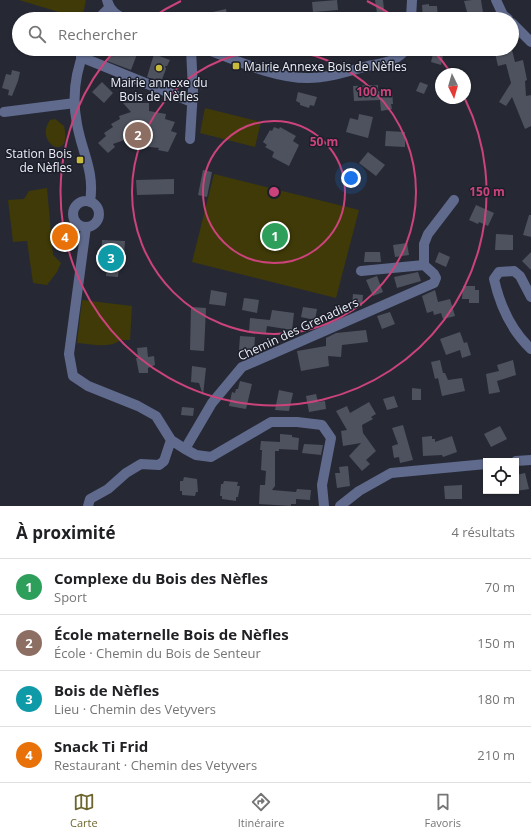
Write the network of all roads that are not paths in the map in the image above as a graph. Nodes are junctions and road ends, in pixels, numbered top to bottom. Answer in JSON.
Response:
{"nodes":[{"id":1,"x":412,"y":0,"type":"edge"},
{"id":2,"x":496,"y":0,"type":"edge"},
{"id":3,"x":411,"y":12,"type":"edge"},
{"id":4,"x":502,"y":12,"type":"edge"},
{"id":5,"x":519,"y":29,"type":"edge"},
{"id":6,"x":531,"y":42,"type":"edge"},
{"id":7,"x":82,"y":56,"type":"edge"},
{"id":8,"x":90,"y":56,"type":"edge"},
{"id":9,"x":191,"y":56,"type":"edge"},
{"id":10,"x":224,"y":56,"type":"edge"},
{"id":11,"x":398,"y":56,"type":"edge"},
{"id":12,"x":192,"y":102,"type":"junction"},
{"id":13,"x":75,"y":103,"type":"junction"},
{"id":14,"x":4,"y":112,"type":"dead end"},
{"id":15,"x":190,"y":139,"type":"dead end"},
{"id":16,"x":454,"y":200,"type":"dead end"},
{"id":17,"x":90,"y":202,"type":"junction"},
{"id":18,"x":86,"y":227,"type":"junction"},
{"id":19,"x":424,"y":265,"type":"junction"},
{"id":20,"x":361,"y":271,"type":"dead end"},
{"id":21,"x":531,"y":297,"type":"edge"},
{"id":22,"x":531,"y":349,"type":"edge"},
{"id":23,"x":171,"y":440,"type":"junction"},
{"id":24,"x":185,"y":449,"type":"junction"},
{"id":25,"x":531,"y":460,"type":"edge"},
{"id":26,"x":519,"y":461,"type":"edge"},
{"id":27,"x":483,"y":464,"type":"edge"},
{"id":28,"x":88,"y":506,"type":"edge"},
{"id":29,"x":324,"y":506,"type":"edge"},
{"id":30,"x":340,"y":506,"type":"edge"}],
"edges":[{"from":1,"to":3,"type":"street"},
{"from":2,"to":4,"type":"street"},
{"from":5,"to":6,"type":"street"},
{"from":7,"to":13,"type":"street"},
{"from":8,"to":12,"type":"street"},
{"from":9,"to":12,"type":"street"},
{"from":10,"to":11,"type":"street"},
{"from":12,"to":15,"type":"street"},
{"from":13,"to":14,"type":"street"},
{"from":13,"to":17,"type":"street"},
{"from":16,"to":19,"type":"street"},
{"from":17,"to":18,"type":"street"},
{"from":17,"to":18,"type":"street"},
{"from":18,"to":23,"type":"street"},
{"from":19,"to":20,"type":"street"},
{"from":19,"to":24,"type":"street","name":"Chemin des Grenadiers"},
{"from":21,"to":22,"type":"street"},
{"from":23,"to":24,"type":"street"},
{"from":23,"to":28,"type":"street"},
{"from":24,"to":29,"type":"street"},
{"from":25,"to":26,"type":"street"},
{"from":27,"to":30,"type":"street"}]}
